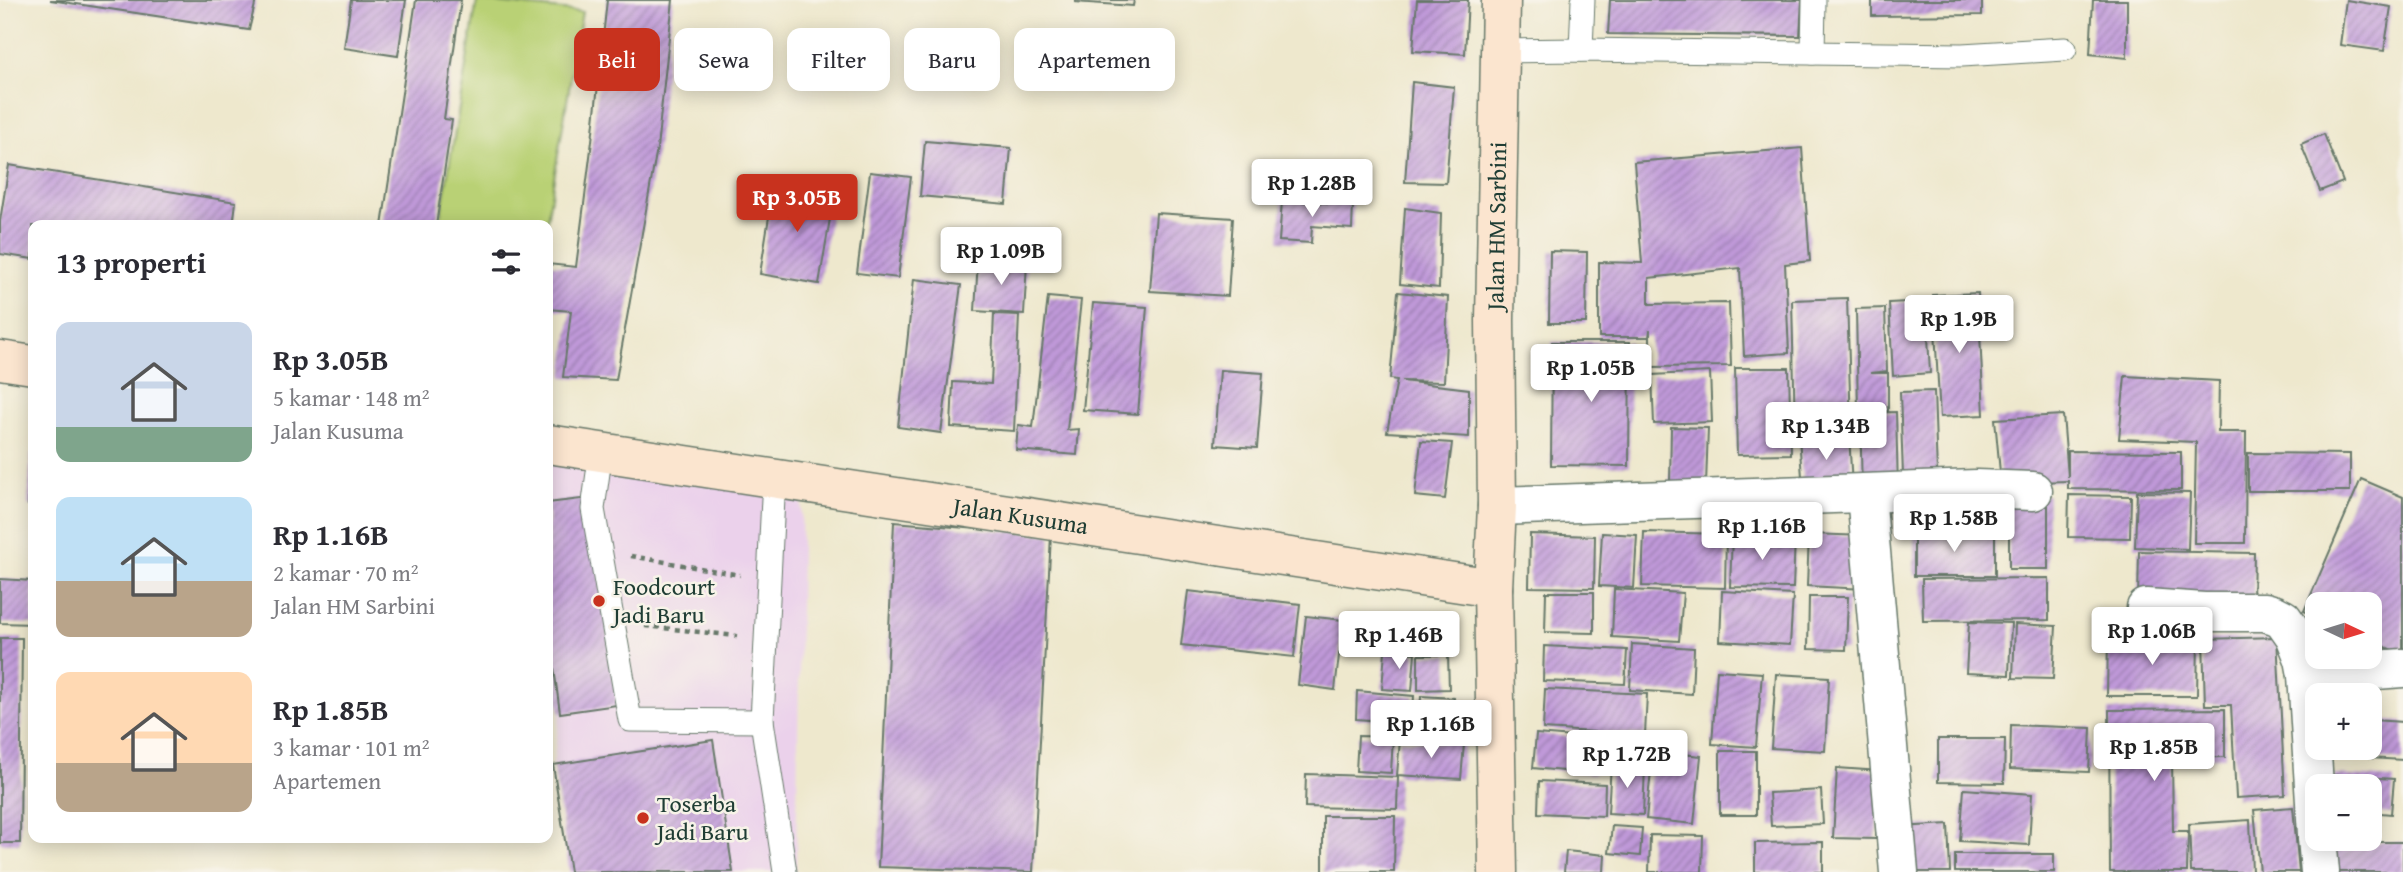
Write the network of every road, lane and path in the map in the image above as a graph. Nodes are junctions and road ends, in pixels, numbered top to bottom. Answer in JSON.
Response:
{"nodes":[{"id":1,"x":1501,"y":0,"type":"edge"},
{"id":2,"x":1583,"y":0,"type":"edge"},
{"id":3,"x":1814,"y":0,"type":"edge"},
{"id":4,"x":2064,"y":49,"type":"dead end"},
{"id":5,"x":1581,"y":50,"type":"junction"},
{"id":6,"x":1500,"y":51,"type":"junction"},
{"id":7,"x":1813,"y":52,"type":"junction"},
{"id":8,"x":0,"y":360,"type":"edge"},
{"id":9,"x":28,"y":364,"type":"edge"},
{"id":10,"x":553,"y":445,"type":"edge"},
{"id":11,"x":601,"y":451,"type":"junction"},
{"id":12,"x":774,"y":478,"type":"junction"},
{"id":13,"x":2033,"y":491,"type":"dead end"},
{"id":14,"x":1866,"y":494,"type":"junction"},
{"id":15,"x":1497,"y":506,"type":"junction"},
{"id":16,"x":600,"y":551,"type":"junction"},
{"id":17,"x":768,"y":580,"type":"junction"},
{"id":18,"x":1493,"y":588,"type":"junction"},
{"id":19,"x":2146,"y":608,"type":"dead end"},
{"id":20,"x":614,"y":623,"type":"junction"},
{"id":21,"x":766,"y":639,"type":"junction"},
{"id":22,"x":2403,"y":668,"type":"edge"},
{"id":23,"x":2307,"y":675,"type":"junction"},
{"id":24,"x":762,"y":721,"type":"junction"},
{"id":25,"x":2313,"y":774,"type":"edge"},
{"id":26,"x":2318,"y":851,"type":"edge"},
{"id":27,"x":785,"y":872,"type":"edge"},
{"id":28,"x":1498,"y":872,"type":"edge"},
{"id":29,"x":1899,"y":872,"type":"edge"},
{"id":30,"x":2320,"y":872,"type":"edge"}],
"edges":[{"from":1,"to":6,"type":"main road","name":"Jalan HM Sarbini"},
{"from":2,"to":5,"type":"lane"},
{"from":3,"to":7,"type":"lane"},
{"from":4,"to":7,"type":"lane"},
{"from":5,"to":6,"type":"lane"},
{"from":5,"to":7,"type":"lane"},
{"from":6,"to":15,"type":"main road","name":"Jalan HM Sarbini"},
{"from":8,"to":9,"type":"main road"},
{"from":10,"to":11,"type":"main road","name":"Jalan Kusuma"},
{"from":11,"to":12,"type":"main road","name":"Jalan Kusuma"},
{"from":11,"to":16,"type":"lane"},
{"from":12,"to":17,"type":"lane"},
{"from":12,"to":18,"type":"main road","name":"Jalan Kusuma"},
{"from":13,"to":14,"type":"street"},
{"from":14,"to":15,"type":"street"},
{"from":14,"to":29,"type":"street"},
{"from":15,"to":18,"type":"main road","name":"Jalan HM Sarbini"},
{"from":16,"to":17,"type":"path"},
{"from":16,"to":20,"type":"lane"},
{"from":17,"to":21,"type":"lane"},
{"from":18,"to":28,"type":"main road","name":"Jalan HM Sarbini"},
{"from":19,"to":23,"type":"street"},
{"from":20,"to":21,"type":"path"},
{"from":20,"to":24,"type":"lane"},
{"from":21,"to":24,"type":"lane"},
{"from":22,"to":23,"type":"street"},
{"from":23,"to":25,"type":"street"},
{"from":24,"to":27,"type":"lane"},
{"from":26,"to":30,"type":"street"}]}
